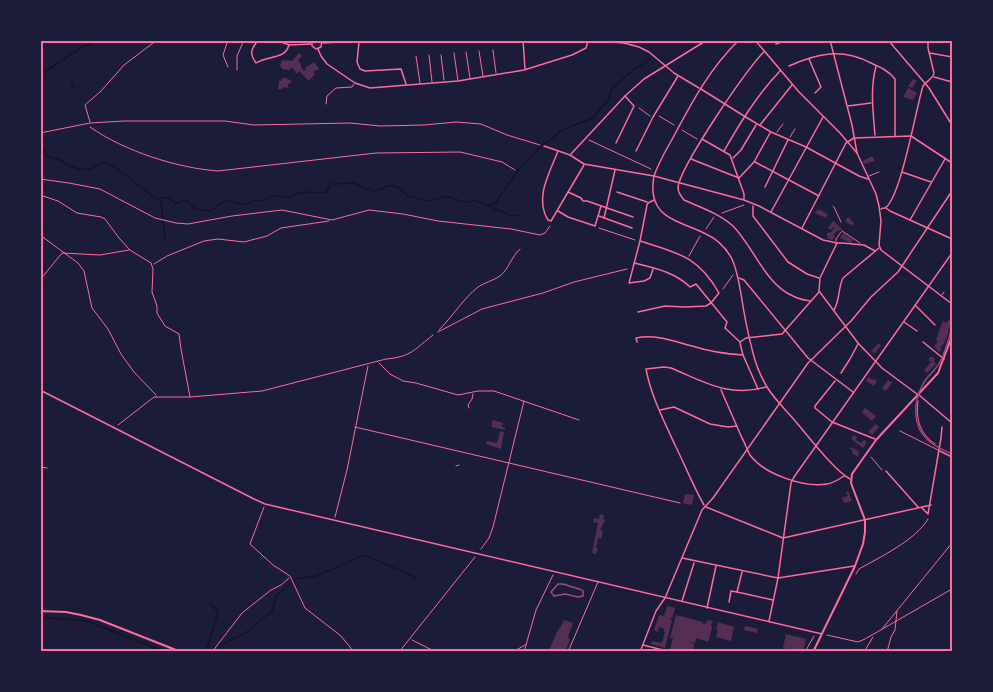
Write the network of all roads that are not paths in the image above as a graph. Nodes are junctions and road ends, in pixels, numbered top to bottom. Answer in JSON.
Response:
{"nodes":[{"id":1,"x":258,"y":40,"type":"edge"},
{"id":2,"x":276,"y":40,"type":"edge"},
{"id":3,"x":286,"y":40,"type":"edge"},
{"id":4,"x":381,"y":40,"type":"edge"},
{"id":5,"x":523,"y":40,"type":"edge"},
{"id":6,"x":582,"y":40,"type":"edge"},
{"id":7,"x":707,"y":40,"type":"edge"},
{"id":8,"x":739,"y":40,"type":"edge"},
{"id":9,"x":755,"y":40,"type":"edge"},
{"id":10,"x":787,"y":40,"type":"edge"},
{"id":11,"x":830,"y":40,"type":"edge"},
{"id":12,"x":888,"y":40,"type":"edge"},
{"id":13,"x":928,"y":40,"type":"edge"},
{"id":14,"x":341,"y":41,"type":"edge"},
{"id":15,"x":359,"y":41,"type":"edge"},
{"id":16,"x":368,"y":41,"type":"edge"},
{"id":17,"x":588,"y":41,"type":"edge"},
{"id":18,"x":311,"y":42,"type":"edge"},
{"id":19,"x":322,"y":42,"type":"edge"},
{"id":20,"x":285,"y":44,"type":"junction"},
{"id":21,"x":776,"y":44,"type":"dead end"},
{"id":22,"x":289,"y":45,"type":"junction"},
{"id":23,"x":318,"y":49,"type":"junction"},
{"id":24,"x":493,"y":50,"type":"dead end"},
{"id":25,"x":479,"y":51,"type":"dead end"},
{"id":26,"x":466,"y":52,"type":"dead end"},
{"id":27,"x":764,"y":52,"type":"junction"},
{"id":28,"x":454,"y":53,"type":"dead end"},
{"id":29,"x":833,"y":53,"type":"junction"},
{"id":30,"x":930,"y":53,"type":"junction"},
{"id":31,"x":429,"y":55,"type":"dead end"},
{"id":32,"x":441,"y":55,"type":"dead end"},
{"id":33,"x":417,"y":56,"type":"dead end"},
{"id":34,"x":952,"y":57,"type":"edge"},
{"id":35,"x":809,"y":58,"type":"junction"},
{"id":36,"x":664,"y":65,"type":"junction"},
{"id":37,"x":876,"y":65,"type":"junction"},
{"id":38,"x":789,"y":66,"type":"dead end"},
{"id":39,"x":525,"y":70,"type":"junction"},
{"id":40,"x":780,"y":70,"type":"junction"},
{"id":41,"x":497,"y":75,"type":"junction"},
{"id":42,"x":678,"y":76,"type":"junction"},
{"id":43,"x":933,"y":76,"type":"junction"},
{"id":44,"x":483,"y":78,"type":"junction"},
{"id":45,"x":471,"y":80,"type":"junction"},
{"id":46,"x":458,"y":81,"type":"junction"},
{"id":47,"x":445,"y":82,"type":"junction"},
{"id":48,"x":952,"y":82,"type":"edge"},
{"id":49,"x":355,"y":83,"type":"junction"},
{"id":50,"x":925,"y":83,"type":"junction"},
{"id":51,"x":420,"y":84,"type":"junction"},
{"id":52,"x":432,"y":84,"type":"junction"},
{"id":53,"x":792,"y":84,"type":"junction"},
{"id":54,"x":406,"y":85,"type":"junction"},
{"id":55,"x":700,"y":88,"type":"junction"},
{"id":56,"x":815,"y":93,"type":"dead end"},
{"id":57,"x":625,"y":96,"type":"junction"},
{"id":58,"x":872,"y":102,"type":"junction"},
{"id":59,"x":326,"y":104,"type":"dead end"},
{"id":60,"x":725,"y":105,"type":"junction"},
{"id":61,"x":848,"y":106,"type":"junction"},
{"id":62,"x":744,"y":116,"type":"junction"},
{"id":63,"x":824,"y":116,"type":"junction"},
{"id":64,"x":758,"y":124,"type":"junction"},
{"id":65,"x":783,"y":124,"type":"dead end"},
{"id":66,"x":952,"y":125,"type":"edge"},
{"id":67,"x":795,"y":129,"type":"dead end"},
{"id":68,"x":771,"y":132,"type":"junction"},
{"id":69,"x":776,"y":134,"type":"junction"},
{"id":70,"x":895,"y":136,"type":"junction"},
{"id":71,"x":911,"y":136,"type":"junction"},
{"id":72,"x":875,"y":137,"type":"junction"},
{"id":73,"x":854,"y":138,"type":"junction"},
{"id":74,"x":702,"y":140,"type":"junction"},
{"id":75,"x":789,"y":140,"type":"junction"},
{"id":76,"x":847,"y":141,"type":"junction"},
{"id":77,"x":616,"y":143,"type":"dead end"},
{"id":78,"x":543,"y":145,"type":"road end"},
{"id":79,"x":806,"y":147,"type":"junction"},
{"id":80,"x":558,"y":150,"type":"junction"},
{"id":81,"x":636,"y":151,"type":"dead end"},
{"id":82,"x":724,"y":151,"type":"junction"},
{"id":83,"x":857,"y":153,"type":"junction"},
{"id":84,"x":570,"y":155,"type":"junction"},
{"id":85,"x":732,"y":158,"type":"junction"},
{"id":86,"x":945,"y":158,"type":"junction"},
{"id":87,"x":690,"y":159,"type":"junction"},
{"id":88,"x":754,"y":162,"type":"junction"},
{"id":89,"x":584,"y":164,"type":"junction"},
{"id":90,"x":835,"y":164,"type":"junction"},
{"id":91,"x":952,"y":164,"type":"edge"},
{"id":92,"x":615,"y":169,"type":"junction"},
{"id":93,"x":772,"y":172,"type":"junction"},
{"id":94,"x":879,"y":172,"type":"dead end"},
{"id":95,"x":902,"y":172,"type":"junction"},
{"id":96,"x":654,"y":176,"type":"junction"},
{"id":97,"x":739,"y":177,"type":"junction"},
{"id":98,"x":868,"y":178,"type":"junction"},
{"id":99,"x":788,"y":180,"type":"junction"},
{"id":100,"x":932,"y":182,"type":"junction"},
{"id":101,"x":679,"y":183,"type":"junction"},
{"id":102,"x":765,"y":187,"type":"dead end"},
{"id":103,"x":567,"y":191,"type":"junction"},
{"id":104,"x":952,"y":191,"type":"edge"},
{"id":105,"x":617,"y":192,"type":"dead end"},
{"id":106,"x":819,"y":196,"type":"junction"},
{"id":107,"x":655,"y":199,"type":"junction"},
{"id":108,"x":744,"y":200,"type":"junction"},
{"id":109,"x":648,"y":203,"type":"junction"},
{"id":110,"x":753,"y":204,"type":"junction"},
{"id":111,"x":601,"y":206,"type":"junction"},
{"id":112,"x":606,"y":207,"type":"junction"},
{"id":113,"x":886,"y":208,"type":"junction"},
{"id":114,"x":880,"y":209,"type":"junction"},
{"id":115,"x":557,"y":211,"type":"junction"},
{"id":116,"x":771,"y":212,"type":"junction"},
{"id":117,"x":598,"y":216,"type":"junction"},
{"id":118,"x":633,"y":217,"type":"dead end"},
{"id":119,"x":604,"y":218,"type":"junction"},
{"id":120,"x":910,"y":220,"type":"junction"},
{"id":121,"x":551,"y":221,"type":"junction"},
{"id":122,"x":550,"y":226,"type":"road end"},
{"id":123,"x":632,"y":228,"type":"dead end"},
{"id":124,"x":802,"y":228,"type":"junction"},
{"id":125,"x":928,"y":229,"type":"junction"},
{"id":126,"x":952,"y":239,"type":"edge"},
{"id":127,"x":640,"y":242,"type":"junction"},
{"id":128,"x":837,"y":243,"type":"junction"},
{"id":129,"x":861,"y":245,"type":"junction"},
{"id":130,"x":879,"y":248,"type":"junction"},
{"id":131,"x":875,"y":251,"type":"junction"},
{"id":132,"x":952,"y":253,"type":"edge"},
{"id":133,"x":634,"y":262,"type":"junction"},
{"id":134,"x":903,"y":266,"type":"junction"},
{"id":135,"x":653,"y":268,"type":"junction"},
{"id":136,"x":738,"y":278,"type":"junction"},
{"id":137,"x":820,"y":278,"type":"junction"},
{"id":138,"x":928,"y":285,"type":"junction"},
{"id":139,"x":819,"y":291,"type":"junction"},
{"id":140,"x":810,"y":301,"type":"junction"},
{"id":141,"x":711,"y":303,"type":"junction"},
{"id":142,"x":952,"y":304,"type":"edge"},
{"id":143,"x":915,"y":305,"type":"junction"},
{"id":144,"x":833,"y":311,"type":"junction"},
{"id":145,"x":638,"y":312,"type":"dead end"},
{"id":146,"x":903,"y":322,"type":"junction"},
{"id":147,"x":935,"y":325,"type":"dead end"},
{"id":148,"x":845,"y":327,"type":"junction"},
{"id":149,"x":786,"y":331,"type":"junction"},
{"id":150,"x":916,"y":331,"type":"dead end"},
{"id":151,"x":952,"y":336,"type":"edge"},
{"id":152,"x":749,"y":338,"type":"junction"},
{"id":153,"x":637,"y":342,"type":"dead end"},
{"id":154,"x":740,"y":342,"type":"junction"},
{"id":155,"x":923,"y":342,"type":"dead end"},
{"id":156,"x":858,"y":343,"type":"junction"},
{"id":157,"x":743,"y":355,"type":"junction"},
{"id":158,"x":944,"y":359,"type":"junction"},
{"id":159,"x":811,"y":360,"type":"junction"},
{"id":160,"x":875,"y":361,"type":"junction"},
{"id":161,"x":841,"y":373,"type":"dead end"},
{"id":162,"x":836,"y":380,"type":"junction"},
{"id":163,"x":767,"y":387,"type":"junction"},
{"id":164,"x":721,"y":389,"type":"junction"},
{"id":165,"x":759,"y":389,"type":"junction"},
{"id":166,"x":40,"y":390,"type":"edge"},
{"id":167,"x":853,"y":392,"type":"junction"},
{"id":168,"x":918,"y":394,"type":"junction"},
{"id":169,"x":780,"y":403,"type":"junction"},
{"id":170,"x":659,"y":411,"type":"junction"},
{"id":171,"x":832,"y":422,"type":"junction"},
{"id":172,"x":952,"y":423,"type":"edge"},
{"id":173,"x":737,"y":426,"type":"junction"},
{"id":174,"x":942,"y":427,"type":"dead end"},
{"id":175,"x":900,"y":431,"type":"dead end"},
{"id":176,"x":876,"y":440,"type":"junction"},
{"id":177,"x":816,"y":445,"type":"junction"},
{"id":178,"x":747,"y":450,"type":"junction"},
{"id":179,"x":939,"y":451,"type":"junction"},
{"id":180,"x":952,"y":457,"type":"edge"},
{"id":181,"x":886,"y":471,"type":"road end"},
{"id":182,"x":845,"y":476,"type":"junction"},
{"id":183,"x":850,"y":479,"type":"junction"},
{"id":184,"x":793,"y":480,"type":"junction"},
{"id":185,"x":931,"y":506,"type":"junction"},
{"id":186,"x":705,"y":507,"type":"junction"},
{"id":187,"x":918,"y":508,"type":"junction"},
{"id":188,"x":922,"y":508,"type":"junction"},
{"id":189,"x":865,"y":520,"type":"junction"},
{"id":190,"x":783,"y":538,"type":"junction"},
{"id":191,"x":682,"y":558,"type":"junction"},
{"id":192,"x":694,"y":561,"type":"junction"},
{"id":193,"x":717,"y":566,"type":"junction"},
{"id":194,"x":855,"y":566,"type":"junction"},
{"id":195,"x":742,"y":571,"type":"junction"},
{"id":196,"x":778,"y":578,"type":"junction"},
{"id":197,"x":598,"y":582,"type":"junction"},
{"id":198,"x":737,"y":592,"type":"junction"},
{"id":199,"x":665,"y":598,"type":"junction"},
{"id":200,"x":774,"y":600,"type":"junction"},
{"id":201,"x":682,"y":602,"type":"junction"},
{"id":202,"x":729,"y":602,"type":"dead end"},
{"id":203,"x":707,"y":608,"type":"junction"},
{"id":204,"x":40,"y":611,"type":"edge"},
{"id":205,"x":769,"y":622,"type":"junction"},
{"id":206,"x":822,"y":634,"type":"junction"},
{"id":207,"x":643,"y":645,"type":"junction"},
{"id":208,"x":181,"y":651,"type":"edge"},
{"id":209,"x":568,"y":651,"type":"edge"},
{"id":210,"x":640,"y":651,"type":"edge"},
{"id":211,"x":670,"y":651,"type":"edge"},
{"id":212,"x":813,"y":651,"type":"edge"}],
"edges":[{"from":1,"to":22,"type":"street"},
{"from":2,"to":20,"type":"street"},
{"from":3,"to":20,"type":"street"},
{"from":4,"to":16,"type":"street"},
{"from":5,"to":39,"type":"street"},
{"from":6,"to":17,"type":"street"},
{"from":7,"to":36,"type":"street"},
{"from":8,"to":55,"type":"street"},
{"from":9,"to":27,"type":"street"},
{"from":10,"to":21,"type":"street"},
{"from":11,"to":29,"type":"street"},
{"from":12,"to":50,"type":"street"},
{"from":13,"to":30,"type":"street"},
{"from":14,"to":15,"type":"street"},
{"from":14,"to":19,"type":"street"},
{"from":15,"to":16,"type":"street"},
{"from":15,"to":54,"type":"street"},
{"from":17,"to":36,"type":"street"},
{"from":17,"to":39,"type":"street"},
{"from":18,"to":22,"type":"street"},
{"from":18,"to":23,"type":"street"},
{"from":19,"to":23,"type":"street"},
{"from":20,"to":22,"type":"street"},
{"from":23,"to":49,"type":"street"},
{"from":24,"to":41,"type":"street"},
{"from":25,"to":44,"type":"street"},
{"from":26,"to":45,"type":"street"},
{"from":27,"to":40,"type":"street"},
{"from":27,"to":60,"type":"street"},
{"from":28,"to":46,"type":"street"},
{"from":29,"to":35,"type":"street"},
{"from":29,"to":37,"type":"street"},
{"from":29,"to":61,"type":"street"},
{"from":30,"to":34,"type":"street"},
{"from":30,"to":43,"type":"street"},
{"from":31,"to":52,"type":"street"},
{"from":32,"to":47,"type":"street"},
{"from":33,"to":51,"type":"street"},
{"from":35,"to":38,"type":"street"},
{"from":35,"to":56,"type":"street"},
{"from":36,"to":42,"type":"street"},
{"from":36,"to":57,"type":"street"},
{"from":37,"to":58,"type":"street"},
{"from":37,"to":70,"type":"street"},
{"from":39,"to":41,"type":"street"},
{"from":40,"to":53,"type":"street"},
{"from":40,"to":62,"type":"street"},
{"from":41,"to":44,"type":"street"},
{"from":42,"to":55,"type":"street"},
{"from":42,"to":81,"type":"street"},
{"from":43,"to":48,"type":"street"},
{"from":43,"to":50,"type":"street"},
{"from":44,"to":45,"type":"street"},
{"from":45,"to":46,"type":"street"},
{"from":46,"to":47,"type":"street"},
{"from":47,"to":52,"type":"street"},
{"from":49,"to":54,"type":"street"},
{"from":49,"to":59,"type":"street"},
{"from":50,"to":66,"type":"street"},
{"from":50,"to":71,"type":"street"},
{"from":51,"to":52,"type":"street"},
{"from":51,"to":54,"type":"street"},
{"from":53,"to":63,"type":"street"},
{"from":53,"to":64,"type":"street"},
{"from":55,"to":60,"type":"street"},
{"from":55,"to":96,"type":"street"},
{"from":57,"to":77,"type":"street"},
{"from":57,"to":84,"type":"street"},
{"from":58,"to":61,"type":"street"},
{"from":58,"to":72,"type":"street"},
{"from":60,"to":62,"type":"street"},
{"from":60,"to":74,"type":"street"},
{"from":61,"to":73,"type":"street"},
{"from":62,"to":64,"type":"street"},
{"from":62,"to":82,"type":"street"},
{"from":63,"to":76,"type":"street"},
{"from":63,"to":79,"type":"street"},
{"from":64,"to":68,"type":"street"},
{"from":64,"to":85,"type":"street"},
{"from":65,"to":69,"type":"street"},
{"from":67,"to":75,"type":"street"},
{"from":68,"to":69,"type":"street"},
{"from":68,"to":88,"type":"street"},
{"from":69,"to":75,"type":"street"},
{"from":70,"to":71,"type":"street"},
{"from":70,"to":72,"type":"street"},
{"from":71,"to":86,"type":"street"},
{"from":71,"to":95,"type":"street"},
{"from":72,"to":73,"type":"street"},
{"from":73,"to":76,"type":"street"},
{"from":73,"to":83,"type":"street"},
{"from":74,"to":82,"type":"street"},
{"from":74,"to":87,"type":"street"},
{"from":75,"to":79,"type":"street"},
{"from":75,"to":93,"type":"street"},
{"from":76,"to":83,"type":"street"},
{"from":76,"to":90,"type":"street"},
{"from":78,"to":80,"type":"street"},
{"from":79,"to":90,"type":"street"},
{"from":79,"to":99,"type":"street"},
{"from":80,"to":84,"type":"street"},
{"from":80,"to":121,"type":"street"},
{"from":82,"to":85,"type":"street"},
{"from":83,"to":98,"type":"street"},
{"from":84,"to":89,"type":"street"},
{"from":85,"to":97,"type":"street"},
{"from":86,"to":91,"type":"street"},
{"from":86,"to":100,"type":"street"},
{"from":87,"to":97,"type":"street"},
{"from":87,"to":101,"type":"street"},
{"from":88,"to":93,"type":"street"},
{"from":88,"to":97,"type":"street"},
{"from":89,"to":92,"type":"street"},
{"from":89,"to":103,"type":"street"},
{"from":90,"to":98,"type":"street"},
{"from":90,"to":106,"type":"street"},
{"from":92,"to":96,"type":"street"},
{"from":92,"to":112,"type":"street"},
{"from":93,"to":99,"type":"street"},
{"from":93,"to":102,"type":"street"},
{"from":94,"to":98,"type":"street"},
{"from":95,"to":100,"type":"street"},
{"from":95,"to":113,"type":"street"},
{"from":96,"to":101,"type":"street"},
{"from":96,"to":107,"type":"street"},
{"from":97,"to":108,"type":"street"},
{"from":98,"to":114,"type":"street"},
{"from":99,"to":106,"type":"street"},
{"from":99,"to":116,"type":"street"},
{"from":100,"to":120,"type":"street"},
{"from":101,"to":108,"type":"street"},
{"from":101,"to":140,"type":"street"},
{"from":103,"to":111,"type":"street"},
{"from":103,"to":115,"type":"street"},
{"from":104,"to":125,"type":"street"},
{"from":105,"to":109,"type":"street"},
{"from":106,"to":124,"type":"street"},
{"from":107,"to":109,"type":"street"},
{"from":107,"to":136,"type":"street"},
{"from":108,"to":110,"type":"street"},
{"from":109,"to":127,"type":"street"},
{"from":110,"to":116,"type":"street"},
{"from":110,"to":137,"type":"street"},
{"from":111,"to":112,"type":"street"},
{"from":111,"to":117,"type":"street"},
{"from":112,"to":118,"type":"street"},
{"from":112,"to":119,"type":"street"},
{"from":113,"to":114,"type":"street"},
{"from":113,"to":120,"type":"street"},
{"from":114,"to":130,"type":"street"},
{"from":115,"to":117,"type":"street"},
{"from":115,"to":121,"type":"street"},
{"from":116,"to":124,"type":"street"},
{"from":117,"to":119,"type":"street"},
{"from":119,"to":123,"type":"street"},
{"from":120,"to":125,"type":"street"},
{"from":121,"to":122,"type":"street"},
{"from":124,"to":128,"type":"street"},
{"from":125,"to":126,"type":"street"},
{"from":125,"to":134,"type":"street"},
{"from":127,"to":133,"type":"street"},
{"from":127,"to":141,"type":"street"},
{"from":128,"to":129,"type":"street"},
{"from":128,"to":129,"type":"street"},
{"from":128,"to":137,"type":"street"},
{"from":129,"to":131,"type":"street"},
{"from":130,"to":131,"type":"street"},
{"from":130,"to":134,"type":"street"},
{"from":131,"to":144,"type":"street"},
{"from":132,"to":138,"type":"street"},
{"from":133,"to":135,"type":"street"},
{"from":133,"to":135,"type":"street"},
{"from":134,"to":138,"type":"street"},
{"from":134,"to":148,"type":"street"},
{"from":135,"to":141,"type":"street"},
{"from":136,"to":149,"type":"street"},
{"from":136,"to":152,"type":"street"},
{"from":137,"to":139,"type":"street"},
{"from":138,"to":142,"type":"street"},
{"from":138,"to":143,"type":"street"},
{"from":139,"to":140,"type":"street"},
{"from":139,"to":144,"type":"street"},
{"from":140,"to":149,"type":"street"},
{"from":141,"to":145,"type":"street"},
{"from":141,"to":154,"type":"street"},
{"from":143,"to":146,"type":"street"},
{"from":143,"to":147,"type":"street"},
{"from":144,"to":148,"type":"street"},
{"from":146,"to":150,"type":"street"},
{"from":146,"to":160,"type":"street"},
{"from":148,"to":156,"type":"street"},
{"from":148,"to":159,"type":"street"},
{"from":149,"to":152,"type":"street"},
{"from":149,"to":159,"type":"street"},
{"from":151,"to":158,"type":"main road"},
{"from":152,"to":154,"type":"street"},
{"from":152,"to":163,"type":"street"},
{"from":153,"to":157,"type":"street"},
{"from":154,"to":157,"type":"street"},
{"from":155,"to":158,"type":"street"},
{"from":156,"to":160,"type":"street"},
{"from":156,"to":161,"type":"street"},
{"from":157,"to":165,"type":"street"},
{"from":158,"to":168,"type":"main road"},
{"from":159,"to":162,"type":"street"},
{"from":159,"to":169,"type":"street"},
{"from":160,"to":167,"type":"street"},
{"from":160,"to":168,"type":"street"},
{"from":162,"to":167,"type":"street"},
{"from":162,"to":171,"type":"street"},
{"from":163,"to":165,"type":"street"},
{"from":163,"to":169,"type":"street"},
{"from":164,"to":165,"type":"street"},
{"from":164,"to":170,"type":"street"},
{"from":164,"to":173,"type":"street"},
{"from":166,"to":197,"type":"street"},
{"from":167,"to":171,"type":"street"},
{"from":168,"to":172,"type":"street"},
{"from":168,"to":176,"type":"main road"},
{"from":169,"to":177,"type":"street"},
{"from":169,"to":178,"type":"street"},
{"from":170,"to":173,"type":"street"},
{"from":170,"to":186,"type":"street"},
{"from":171,"to":176,"type":"street"},
{"from":171,"to":177,"type":"street"},
{"from":173,"to":178,"type":"street"},
{"from":174,"to":179,"type":"street"},
{"from":175,"to":179,"type":"street"},
{"from":176,"to":183,"type":"main road"},
{"from":177,"to":182,"type":"street"},
{"from":177,"to":184,"type":"street"},
{"from":178,"to":184,"type":"street"},
{"from":178,"to":186,"type":"street"},
{"from":179,"to":180,"type":"street"},
{"from":179,"to":185,"type":"street"},
{"from":181,"to":187,"type":"street"},
{"from":182,"to":183,"type":"street"},
{"from":182,"to":184,"type":"street"},
{"from":183,"to":189,"type":"main road"},
{"from":184,"to":190,"type":"street"},
{"from":185,"to":188,"type":"street"},
{"from":185,"to":188,"type":"street"},
{"from":186,"to":190,"type":"street"},
{"from":186,"to":191,"type":"street"},
{"from":187,"to":188,"type":"street"},
{"from":187,"to":189,"type":"street"},
{"from":189,"to":190,"type":"street"},
{"from":189,"to":194,"type":"main road"},
{"from":190,"to":196,"type":"street"},
{"from":191,"to":192,"type":"street"},
{"from":191,"to":199,"type":"street"},
{"from":192,"to":193,"type":"street"},
{"from":192,"to":201,"type":"street"},
{"from":193,"to":195,"type":"street"},
{"from":193,"to":203,"type":"street"},
{"from":194,"to":196,"type":"street"},
{"from":194,"to":206,"type":"main road"},
{"from":195,"to":196,"type":"street"},
{"from":195,"to":198,"type":"street"},
{"from":196,"to":200,"type":"street"},
{"from":197,"to":199,"type":"street"},
{"from":197,"to":209,"type":"street"},
{"from":198,"to":200,"type":"street"},
{"from":198,"to":202,"type":"street"},
{"from":199,"to":201,"type":"street"},
{"from":199,"to":207,"type":"street"},
{"from":200,"to":205,"type":"street"},
{"from":201,"to":203,"type":"street"},
{"from":203,"to":205,"type":"street"},
{"from":204,"to":208,"type":"main road"},
{"from":205,"to":206,"type":"street"},
{"from":206,"to":212,"type":"main road"},
{"from":207,"to":210,"type":"street"},
{"from":207,"to":211,"type":"street"}]}
